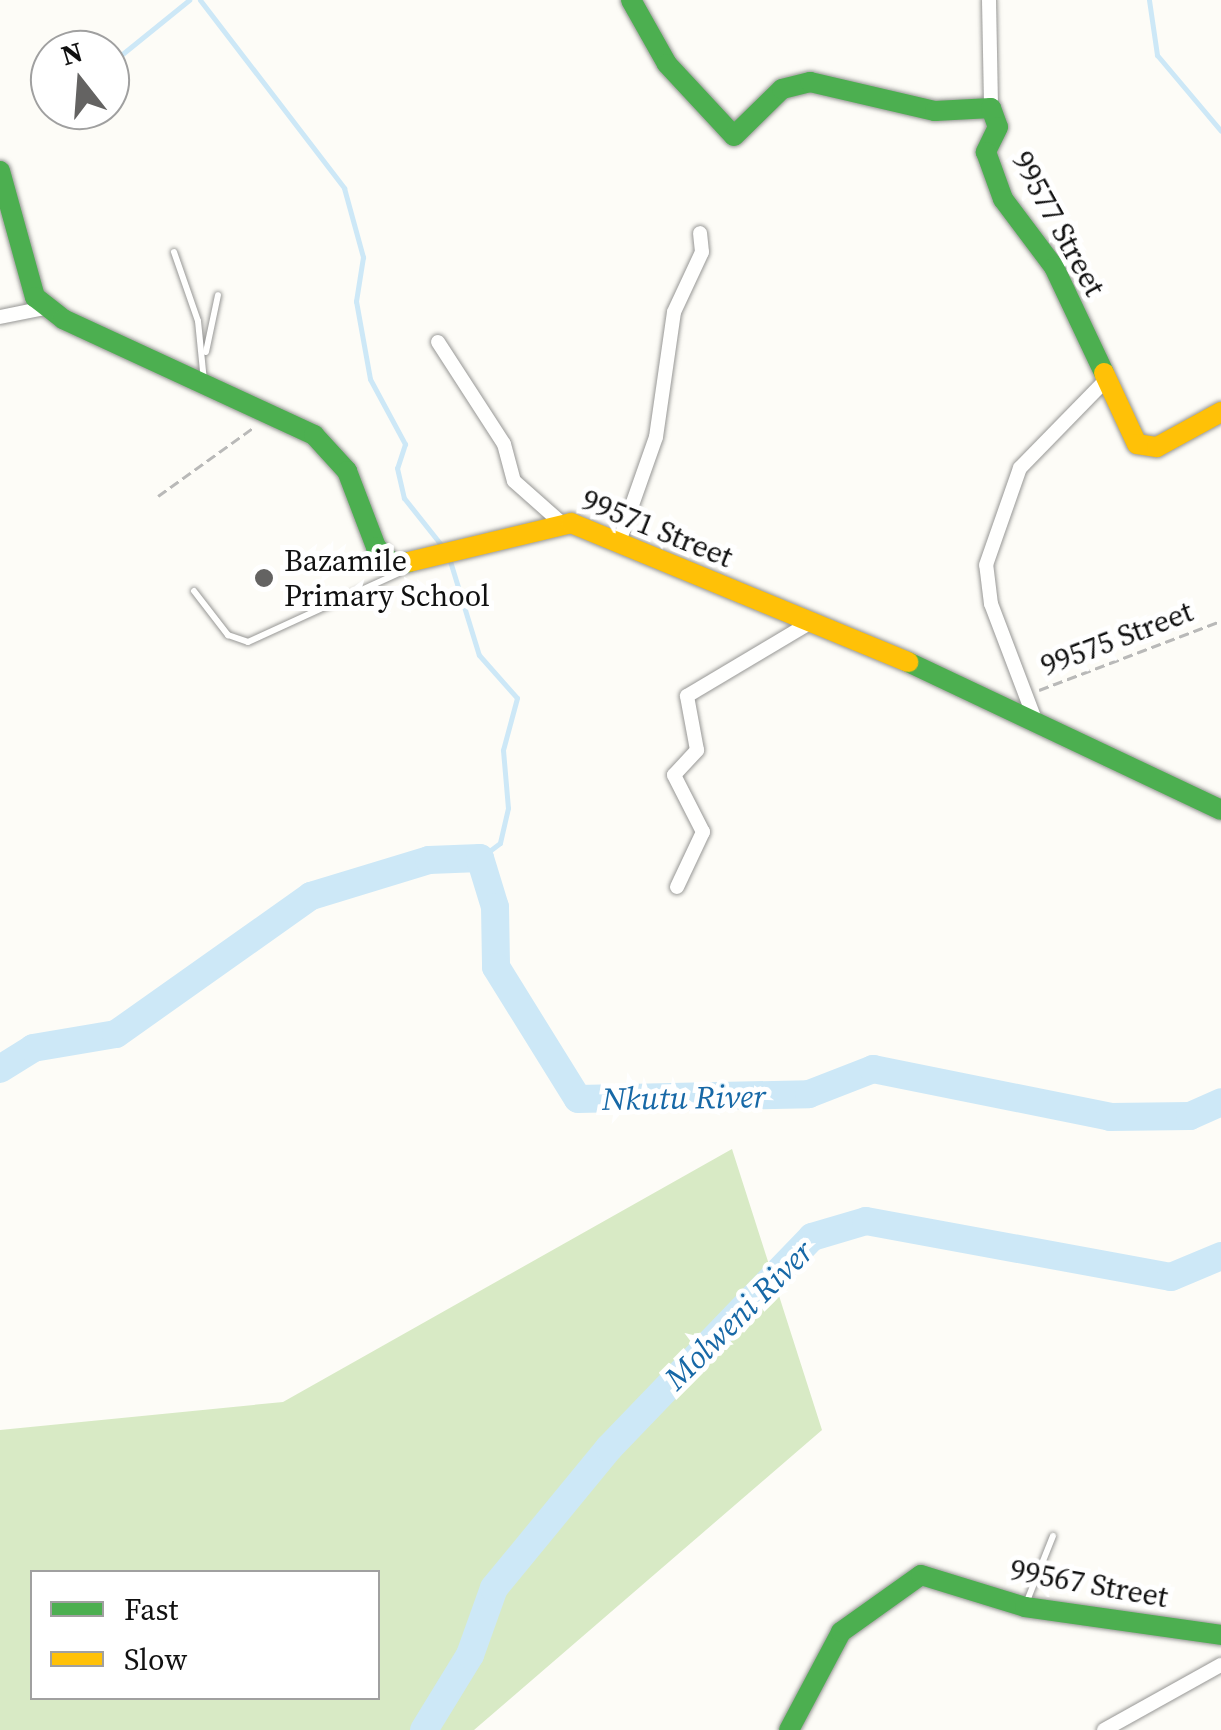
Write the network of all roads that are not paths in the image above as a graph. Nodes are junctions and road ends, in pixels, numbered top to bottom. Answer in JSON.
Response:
{"nodes":[{"id":1,"x":630,"y":0,"type":"edge"},
{"id":2,"x":990,"y":0,"type":"edge"},
{"id":3,"x":991,"y":108,"type":"junction"},
{"id":4,"x":0,"y":171,"type":"edge"},
{"id":5,"x":700,"y":233,"type":"dead end"},
{"id":6,"x":174,"y":252,"type":"dead end"},
{"id":7,"x":218,"y":295,"type":"dead end"},
{"id":8,"x":46,"y":308,"type":"junction"},
{"id":9,"x":0,"y":317,"type":"edge"},
{"id":10,"x":438,"y":342,"type":"dead end"},
{"id":11,"x":205,"y":353,"type":"junction"},
{"id":12,"x":204,"y":382,"type":"junction"},
{"id":13,"x":1104,"y":382,"type":"junction"},
{"id":14,"x":1221,"y":412,"type":"edge"},
{"id":15,"x":559,"y":521,"type":"junction"},
{"id":16,"x":619,"y":542,"type":"junction"},
{"id":17,"x":410,"y":566,"type":"junction"},
{"id":18,"x":194,"y":592,"type":"dead end"},
{"id":19,"x":806,"y":626,"type":"junction"},
{"id":20,"x":1034,"y":717,"type":"junction"},
{"id":21,"x":1221,"y":810,"type":"edge"},
{"id":22,"x":677,"y":888,"type":"dead end"},
{"id":23,"x":1052,"y":1536,"type":"dead end"},
{"id":24,"x":1025,"y":1607,"type":"junction"},
{"id":25,"x":1221,"y":1636,"type":"edge"},
{"id":26,"x":1221,"y":1665,"type":"edge"},
{"id":27,"x":789,"y":1730,"type":"edge"},
{"id":28,"x":1104,"y":1730,"type":"edge"}],
"edges":[{"from":1,"to":3,"type":"street"},
{"from":2,"to":3,"type":"street"},
{"from":3,"to":13,"type":"street","name":"99577 Street"},
{"from":4,"to":8,"type":"street"},
{"from":5,"to":16,"type":"street"},
{"from":6,"to":11,"type":"lane"},
{"from":7,"to":11,"type":"lane"},
{"from":8,"to":9,"type":"street"},
{"from":8,"to":12,"type":"street"},
{"from":10,"to":15,"type":"street"},
{"from":11,"to":12,"type":"lane"},
{"from":12,"to":17,"type":"street"},
{"from":13,"to":14,"type":"street","name":"99577 Street"},
{"from":13,"to":20,"type":"street"},
{"from":15,"to":16,"type":"street","name":"99571 Street"},
{"from":15,"to":17,"type":"street","name":"99571 Street"},
{"from":16,"to":19,"type":"street","name":"99571 Street"},
{"from":17,"to":18,"type":"lane"},
{"from":19,"to":20,"type":"street","name":"99571 Street"},
{"from":19,"to":22,"type":"street"},
{"from":20,"to":21,"type":"street","name":"99571 Street"},
{"from":23,"to":24,"type":"lane"},
{"from":24,"to":25,"type":"street","name":"99567 Street"},
{"from":24,"to":27,"type":"street","name":"99567 Street"},
{"from":26,"to":28,"type":"street"}]}
